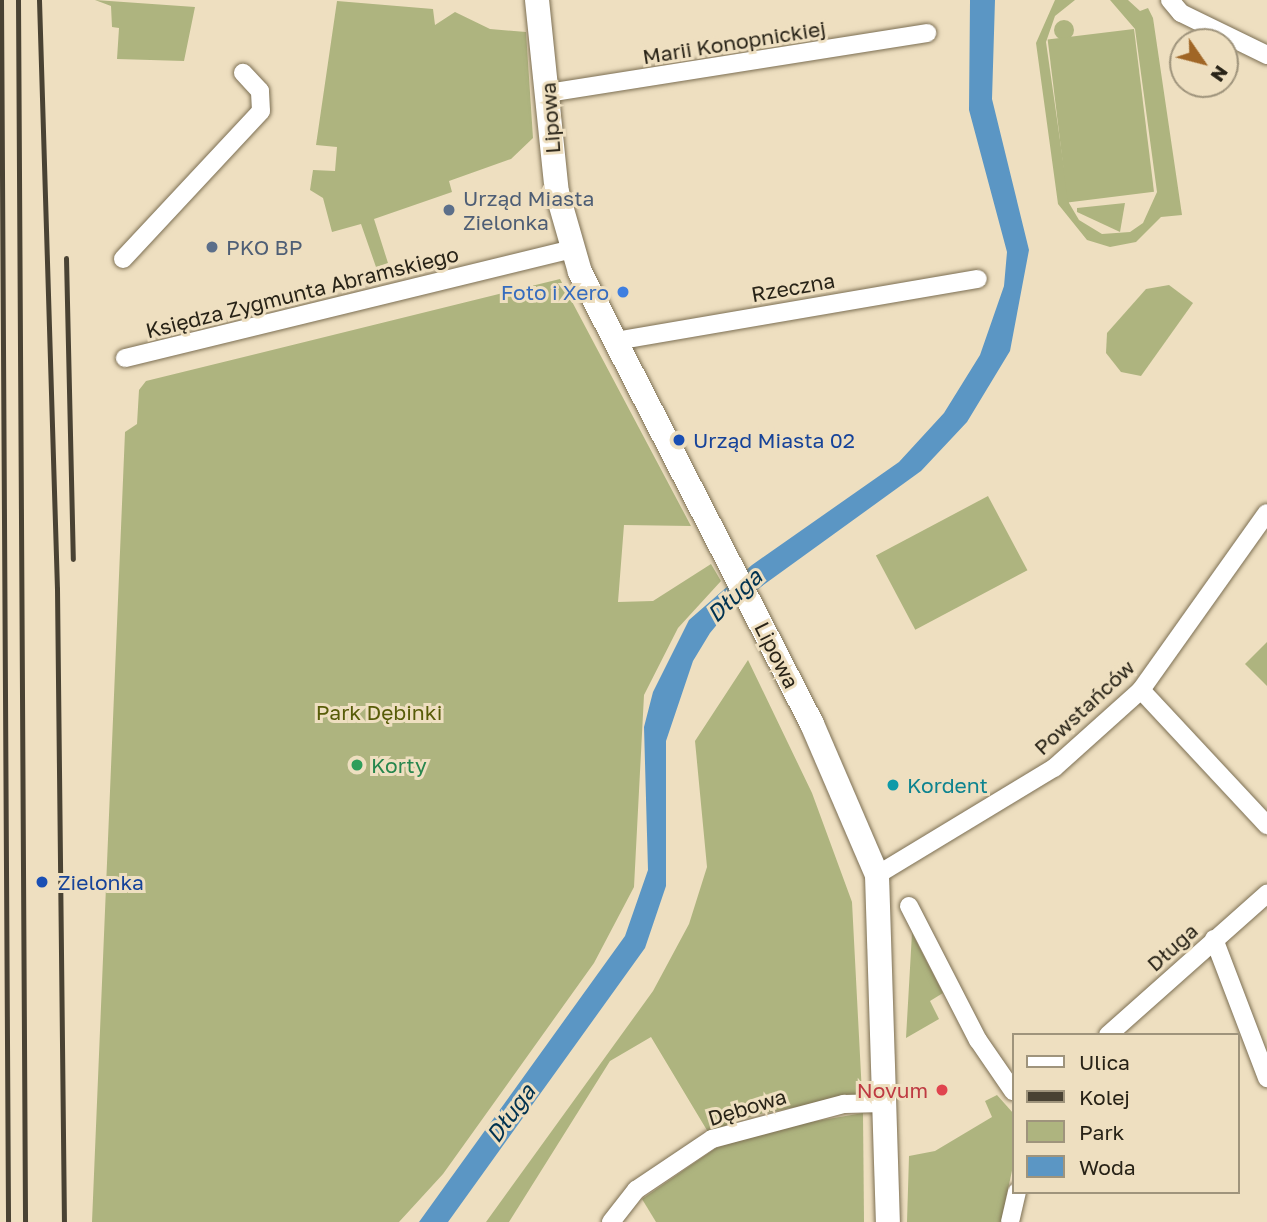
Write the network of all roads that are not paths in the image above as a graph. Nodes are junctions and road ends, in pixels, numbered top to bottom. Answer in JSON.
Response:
{"nodes":[{"id":1,"x":537,"y":0,"type":"edge"},
{"id":2,"x":547,"y":0,"type":"edge"},
{"id":3,"x":1170,"y":0,"type":"edge"},
{"id":4,"x":544,"y":33,"type":"junction"},
{"id":5,"x":927,"y":33,"type":"dead end"},
{"id":6,"x":1267,"y":55,"type":"edge"},
{"id":7,"x":243,"y":72,"type":"dead end"},
{"id":8,"x":548,"y":93,"type":"junction"},
{"id":9,"x":572,"y":249,"type":"junction"},
{"id":10,"x":123,"y":259,"type":"dead end"},
{"id":11,"x":978,"y":279,"type":"dead end"},
{"id":12,"x":615,"y":341,"type":"junction"},
{"id":13,"x":125,"y":358,"type":"dead end"},
{"id":14,"x":1267,"y":513,"type":"edge"},
{"id":15,"x":1141,"y":690,"type":"junction"},
{"id":16,"x":1267,"y":825,"type":"edge"},
{"id":17,"x":877,"y":876,"type":"junction"},
{"id":18,"x":1267,"y":894,"type":"edge"},
{"id":19,"x":909,"y":906,"type":"dead end"},
{"id":20,"x":1214,"y":939,"type":"junction"},
{"id":21,"x":1110,"y":1033,"type":"edge"},
{"id":22,"x":1267,"y":1078,"type":"edge"},
{"id":23,"x":1012,"y":1090,"type":"edge"},
{"id":24,"x":884,"y":1103,"type":"junction"},
{"id":25,"x":1017,"y":1194,"type":"edge"},
{"id":26,"x":611,"y":1222,"type":"edge"},
{"id":27,"x":888,"y":1222,"type":"edge"},
{"id":28,"x":1010,"y":1222,"type":"edge"}],
"edges":[{"from":1,"to":4,"type":"street","name":"Lipowa"},
{"from":2,"to":4,"type":"street","name":"Lipowa"},
{"from":3,"to":6,"type":"street"},
{"from":4,"to":8,"type":"street","name":"Lipowa"},
{"from":5,"to":8,"type":"street","name":"Marii Konopnickiej"},
{"from":7,"to":10,"type":"street"},
{"from":8,"to":9,"type":"street","name":"Lipowa"},
{"from":9,"to":12,"type":"street","name":"Lipowa"},
{"from":9,"to":13,"type":"street","name":"Księdza Zygmunta Abramskiego"},
{"from":11,"to":12,"type":"street","name":"Rzeczna"},
{"from":12,"to":17,"type":"street","name":"Lipowa"},
{"from":14,"to":15,"type":"street","name":"Powstańców"},
{"from":15,"to":16,"type":"street"},
{"from":15,"to":17,"type":"street","name":"Powstańców"},
{"from":17,"to":24,"type":"street","name":"Lipowa"},
{"from":18,"to":20,"type":"street","name":"Długa"},
{"from":19,"to":23,"type":"street"},
{"from":20,"to":21,"type":"street","name":"Długa"},
{"from":20,"to":22,"type":"street"},
{"from":24,"to":26,"type":"street","name":"Dębowa"},
{"from":24,"to":27,"type":"street","name":"Lipowa"},
{"from":25,"to":28,"type":"street"}]}
